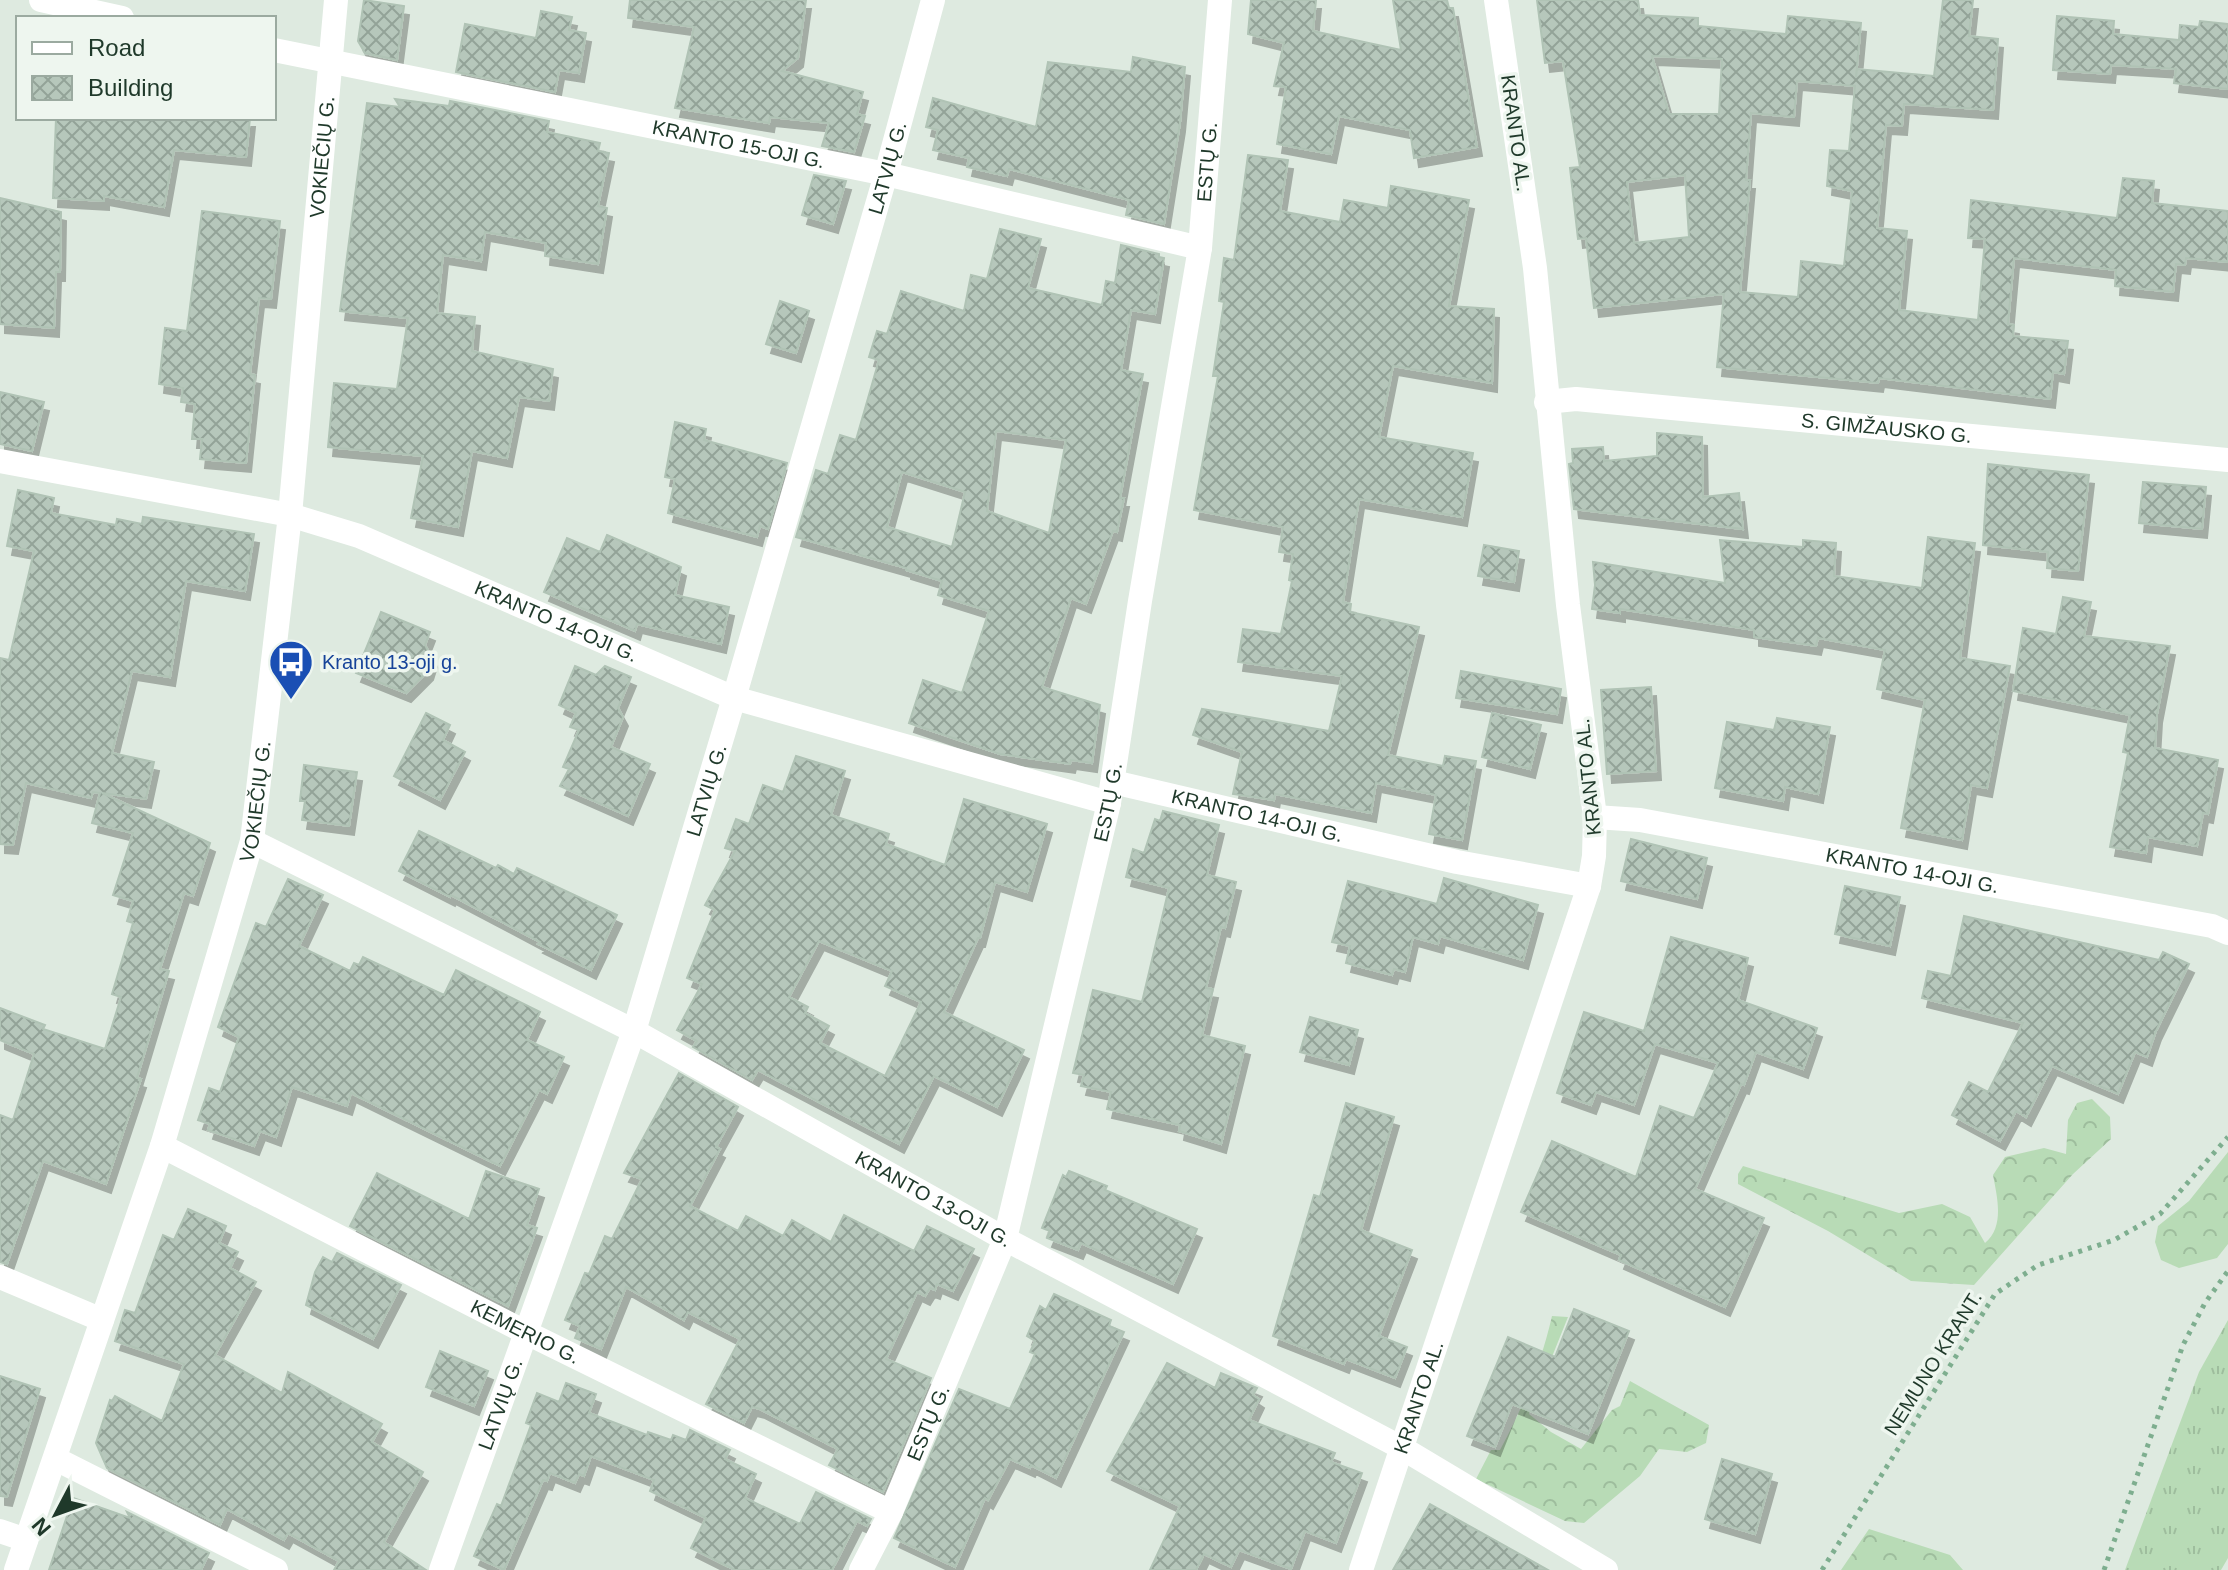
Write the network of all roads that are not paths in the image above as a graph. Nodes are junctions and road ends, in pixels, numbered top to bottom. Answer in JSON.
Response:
{"nodes":[{"id":1,"x":41,"y":0,"type":"edge"},
{"id":2,"x":336,"y":0,"type":"edge"},
{"id":3,"x":933,"y":0,"type":"edge"},
{"id":4,"x":1220,"y":0,"type":"edge"},
{"id":5,"x":1496,"y":0,"type":"edge"},
{"id":6,"x":113,"y":16,"type":"edge"},
{"id":7,"x":276,"y":50,"type":"edge"},
{"id":8,"x":330,"y":61,"type":"junction"},
{"id":9,"x":886,"y":174,"type":"junction"},
{"id":10,"x":1200,"y":248,"type":"junction"},
{"id":11,"x":1546,"y":402,"type":"junction"},
{"id":12,"x":2228,"y":460,"type":"edge"},
{"id":13,"x":0,"y":461,"type":"edge"},
{"id":14,"x":290,"y":515,"type":"junction"},
{"id":15,"x":734,"y":698,"type":"junction"},
{"id":16,"x":1111,"y":792,"type":"junction"},
{"id":17,"x":1595,"y":817,"type":"junction"},
{"id":18,"x":252,"y":841,"type":"junction"},
{"id":19,"x":1589,"y":886,"type":"junction"},
{"id":20,"x":2228,"y":933,"type":"edge"},
{"id":21,"x":634,"y":1031,"type":"junction"},
{"id":22,"x":162,"y":1146,"type":"junction"},
{"id":23,"x":1005,"y":1239,"type":"junction"},
{"id":24,"x":0,"y":1277,"type":"edge"},
{"id":25,"x":102,"y":1320,"type":"junction"},
{"id":26,"x":525,"y":1332,"type":"junction"},
{"id":27,"x":1402,"y":1448,"type":"junction"},
{"id":28,"x":56,"y":1459,"type":"junction"},
{"id":29,"x":891,"y":1512,"type":"junction"},
{"id":30,"x":0,"y":1531,"type":"edge"},
{"id":31,"x":26,"y":1540,"type":"junction"},
{"id":32,"x":16,"y":1570,"type":"edge"},
{"id":33,"x":276,"y":1570,"type":"edge"},
{"id":34,"x":441,"y":1570,"type":"edge"},
{"id":35,"x":861,"y":1570,"type":"edge"},
{"id":36,"x":1361,"y":1570,"type":"edge"},
{"id":37,"x":1606,"y":1570,"type":"edge"}],
"edges":[{"from":1,"to":6,"type":"street"},
{"from":2,"to":8,"type":"street","name":"VOKIEČIŲ G."},
{"from":3,"to":9,"type":"street","name":"LATVIŲ G."},
{"from":4,"to":10,"type":"street","name":"ESTŲ G."},
{"from":5,"to":11,"type":"street","name":"KRANTO AL."},
{"from":7,"to":8,"type":"street","name":"KRANTO 15-OJI G."},
{"from":8,"to":9,"type":"street","name":"KRANTO 15-OJI G."},
{"from":8,"to":14,"type":"street","name":"VOKIEČIŲ G."},
{"from":9,"to":10,"type":"street","name":"KRANTO 15-OJI G."},
{"from":9,"to":15,"type":"street","name":"LATVIŲ G."},
{"from":10,"to":16,"type":"street","name":"ESTŲ G."},
{"from":11,"to":12,"type":"street","name":"S. GIMŽAUSKO G."},
{"from":11,"to":17,"type":"street","name":"KRANTO AL."},
{"from":13,"to":14,"type":"street","name":"KRANTO 14-OJI G."},
{"from":14,"to":15,"type":"street","name":"KRANTO 14-OJI G."},
{"from":14,"to":18,"type":"street","name":"VOKIEČIŲ G."},
{"from":15,"to":16,"type":"street","name":"KRANTO 14-OJI G."},
{"from":15,"to":21,"type":"street","name":"LATVIŲ G."},
{"from":16,"to":19,"type":"street","name":"KRANTO 14-OJI G."},
{"from":16,"to":23,"type":"street","name":"ESTŲ G."},
{"from":17,"to":19,"type":"street","name":"KRANTO AL."},
{"from":17,"to":20,"type":"street","name":"KRANTO 14-OJI G."},
{"from":18,"to":21,"type":"street","name":"KRANTO 13-OJI G."},
{"from":18,"to":22,"type":"street","name":"VOKIEČIŲ G."},
{"from":19,"to":27,"type":"street","name":"KRANTO AL."},
{"from":21,"to":23,"type":"street","name":"KRANTO 13-OJI G."},
{"from":21,"to":26,"type":"street","name":"LATVIŲ G."},
{"from":22,"to":25,"type":"street","name":"VOKIEČIŲ G."},
{"from":22,"to":26,"type":"street","name":"KEMERIO G."},
{"from":23,"to":27,"type":"street","name":"KRANTO 13-OJI G."},
{"from":23,"to":29,"type":"street","name":"ESTŲ G."},
{"from":24,"to":25,"type":"street"},
{"from":25,"to":28,"type":"street","name":"VOKIEČIŲ G."},
{"from":26,"to":29,"type":"street","name":"KEMERIO G."},
{"from":26,"to":34,"type":"street","name":"LATVIŲ G."},
{"from":27,"to":36,"type":"street","name":"KRANTO AL."},
{"from":27,"to":37,"type":"street","name":"KRANTO 13-OJI G."},
{"from":28,"to":31,"type":"street","name":"VOKIEČIŲ G."},
{"from":28,"to":33,"type":"street"},
{"from":29,"to":35,"type":"street","name":"ESTŲ G."},
{"from":30,"to":31,"type":"street"},
{"from":31,"to":32,"type":"street","name":"VOKIEČIŲ G."}]}
